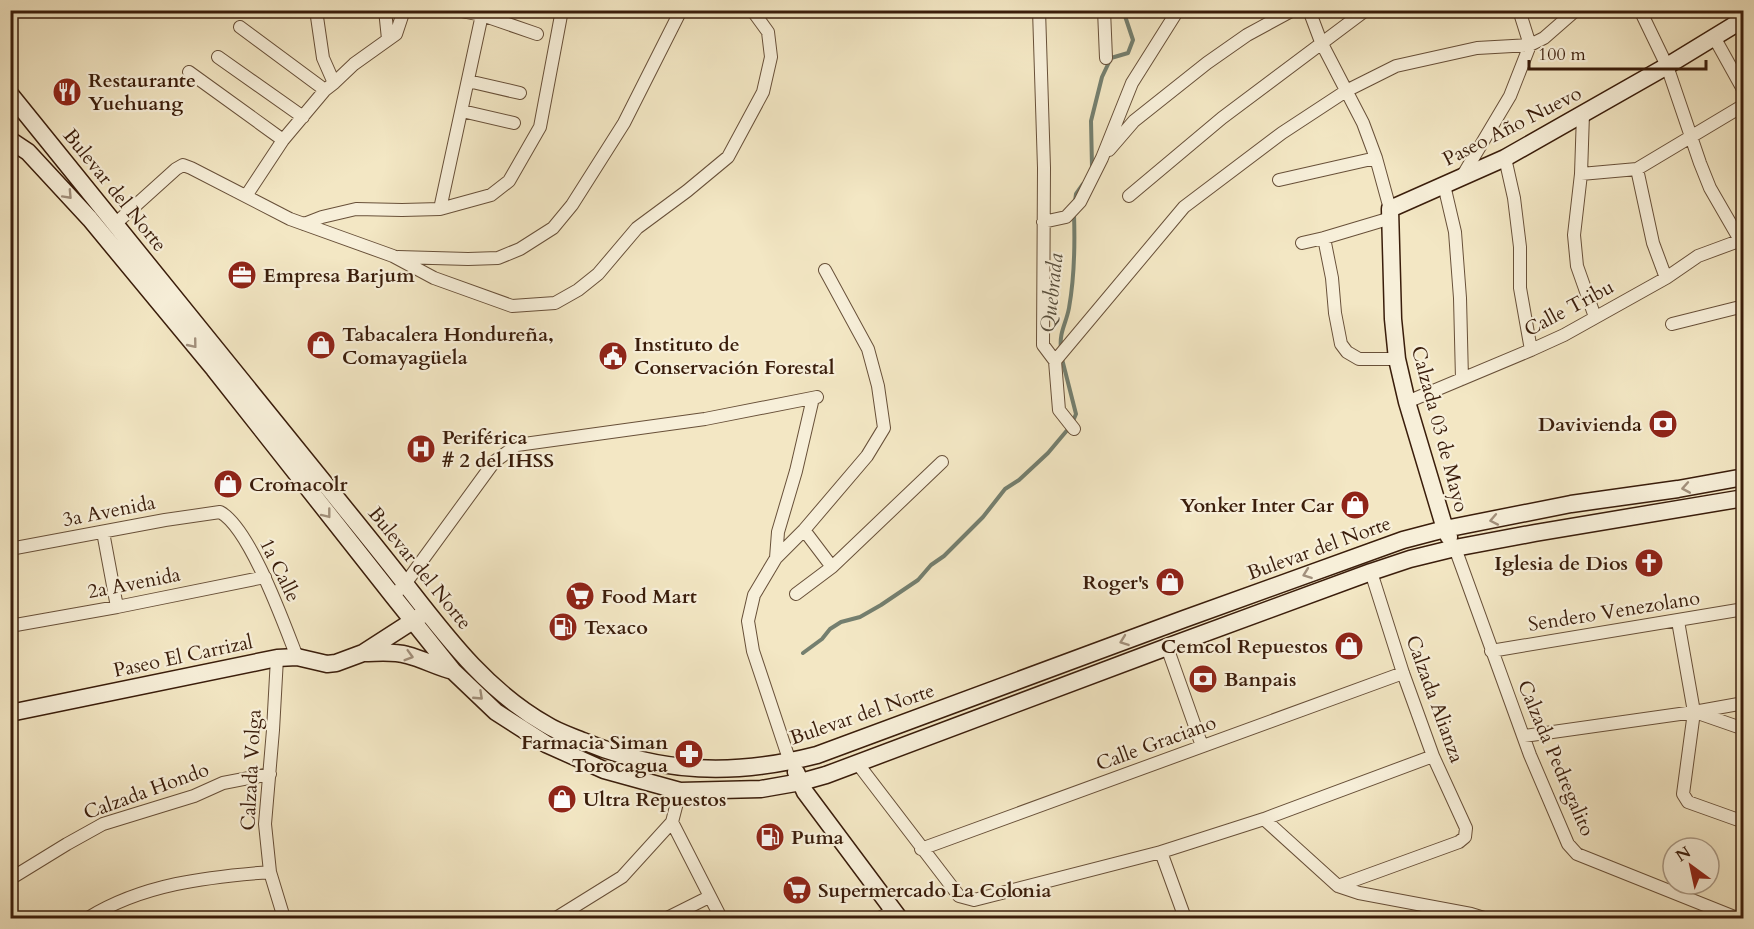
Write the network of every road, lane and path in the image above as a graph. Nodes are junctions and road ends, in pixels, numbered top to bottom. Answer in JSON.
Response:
{"nodes":[{"id":1,"x":316,"y":10,"type":"edge"},
{"id":2,"x":385,"y":10,"type":"edge"},
{"id":3,"x":404,"y":10,"type":"edge"},
{"id":4,"x":456,"y":10,"type":"edge"},
{"id":5,"x":562,"y":10,"type":"edge"},
{"id":6,"x":681,"y":10,"type":"edge"},
{"id":7,"x":752,"y":10,"type":"edge"},
{"id":8,"x":1039,"y":10,"type":"edge"},
{"id":9,"x":1104,"y":10,"type":"edge"},
{"id":10,"x":1178,"y":10,"type":"edge"},
{"id":11,"x":1293,"y":10,"type":"edge"},
{"id":12,"x":1309,"y":10,"type":"edge"},
{"id":13,"x":1366,"y":10,"type":"edge"},
{"id":14,"x":1519,"y":10,"type":"edge"},
{"id":15,"x":1576,"y":10,"type":"edge"},
{"id":16,"x":1640,"y":10,"type":"edge"},
{"id":17,"x":483,"y":13,"type":"edge"},
{"id":18,"x":1743,"y":19,"type":"edge"},
{"id":19,"x":240,"y":27,"type":"dead end"},
{"id":20,"x":537,"y":34,"type":"dead end"},
{"id":21,"x":1713,"y":37,"type":"junction"},
{"id":22,"x":388,"y":39,"type":"junction"},
{"id":23,"x":1321,"y":42,"type":"junction"},
{"id":24,"x":1530,"y":45,"type":"junction"},
{"id":25,"x":218,"y":57,"type":"dead end"},
{"id":26,"x":1106,"y":58,"type":"dead end"},
{"id":27,"x":1667,"y":66,"type":"junction"},
{"id":28,"x":189,"y":72,"type":"dead end"},
{"id":29,"x":468,"y":81,"type":"junction"},
{"id":30,"x":329,"y":87,"type":"junction"},
{"id":31,"x":1346,"y":91,"type":"junction"},
{"id":32,"x":1743,"y":91,"type":"edge"},
{"id":33,"x":520,"y":93,"type":"dead end"},
{"id":34,"x":10,"y":94,"type":"edge"},
{"id":35,"x":1743,"y":105,"type":"edge"},
{"id":36,"x":462,"y":111,"type":"junction"},
{"id":37,"x":1582,"y":114,"type":"junction"},
{"id":38,"x":303,"y":117,"type":"junction"},
{"id":39,"x":514,"y":123,"type":"dead end"},
{"id":40,"x":1691,"y":137,"type":"junction"},
{"id":41,"x":10,"y":140,"type":"edge"},
{"id":42,"x":283,"y":140,"type":"junction"},
{"id":43,"x":1102,"y":158,"type":"junction"},
{"id":44,"x":1376,"y":158,"type":"junction"},
{"id":45,"x":1505,"y":158,"type":"junction"},
{"id":46,"x":1637,"y":169,"type":"junction"},
{"id":47,"x":1581,"y":174,"type":"junction"},
{"id":48,"x":1462,"y":176,"type":"junction"},
{"id":49,"x":1279,"y":180,"type":"dead end"},
{"id":50,"x":1444,"y":185,"type":"junction"},
{"id":51,"x":246,"y":196,"type":"junction"},
{"id":52,"x":1129,"y":196,"type":"dead end"},
{"id":53,"x":440,"y":209,"type":"junction"},
{"id":54,"x":1391,"y":214,"type":"junction"},
{"id":55,"x":1043,"y":222,"type":"junction"},
{"id":56,"x":116,"y":224,"type":"junction"},
{"id":57,"x":304,"y":224,"type":"junction"},
{"id":58,"x":1324,"y":238,"type":"junction"},
{"id":59,"x":1742,"y":239,"type":"edge"},
{"id":60,"x":1302,"y":243,"type":"dead end"},
{"id":61,"x":393,"y":256,"type":"junction"},
{"id":62,"x":825,"y":270,"type":"dead end"},
{"id":63,"x":1666,"y":278,"type":"junction"},
{"id":64,"x":1743,"y":306,"type":"edge"},
{"id":65,"x":1595,"y":317,"type":"junction"},
{"id":66,"x":1672,"y":324,"type":"dead end"},
{"id":67,"x":1532,"y":351,"type":"junction"},
{"id":68,"x":1060,"y":355,"type":"junction"},
{"id":69,"x":1397,"y":359,"type":"junction"},
{"id":70,"x":1462,"y":379,"type":"junction"},
{"id":71,"x":1407,"y":402,"type":"junction"},
{"id":72,"x":1071,"y":426,"type":"dead end"},
{"id":73,"x":942,"y":462,"type":"dead end"},
{"id":74,"x":1743,"y":477,"type":"edge"},
{"id":75,"x":1743,"y":498,"type":"edge"},
{"id":76,"x":215,"y":512,"type":"joint"},
{"id":77,"x":1445,"y":529,"type":"junction"},
{"id":78,"x":804,"y":530,"type":"junction"},
{"id":79,"x":103,"y":532,"type":"junction"},
{"id":80,"x":1455,"y":548,"type":"junction"},
{"id":81,"x":10,"y":549,"type":"edge"},
{"id":82,"x":777,"y":558,"type":"junction"},
{"id":83,"x":832,"y":567,"type":"junction"},
{"id":84,"x":1371,"y":572,"type":"junction"},
{"id":85,"x":265,"y":577,"type":"junction"},
{"id":86,"x":405,"y":584,"type":"junction"},
{"id":87,"x":796,"y":594,"type":"dead end"},
{"id":88,"x":393,"y":596,"type":"junction"},
{"id":89,"x":117,"y":607,"type":"junction"},
{"id":90,"x":1743,"y":609,"type":"edge"},
{"id":91,"x":420,"y":617,"type":"junction"},
{"id":92,"x":1678,"y":621,"type":"junction"},
{"id":93,"x":10,"y":626,"type":"edge"},
{"id":94,"x":1167,"y":646,"type":"junction"},
{"id":95,"x":1491,"y":651,"type":"junction"},
{"id":96,"x":363,"y":653,"type":"junction"},
{"id":97,"x":297,"y":657,"type":"junction"},
{"id":98,"x":277,"y":658,"type":"junction"},
{"id":99,"x":453,"y":671,"type":"junction"},
{"id":100,"x":1403,"y":673,"type":"junction"},
{"id":101,"x":1743,"y":703,"type":"edge"},
{"id":102,"x":1694,"y":712,"type":"junction"},
{"id":103,"x":10,"y":713,"type":"edge"},
{"id":104,"x":1743,"y":729,"type":"edge"},
{"id":105,"x":1524,"y":736,"type":"junction"},
{"id":106,"x":1202,"y":746,"type":"junction"},
{"id":107,"x":1433,"y":756,"type":"junction"},
{"id":108,"x":790,"y":762,"type":"junction"},
{"id":109,"x":858,"y":764,"type":"junction"},
{"id":110,"x":270,"y":774,"type":"junction"},
{"id":111,"x":801,"y":782,"type":"junction"},
{"id":112,"x":680,"y":791,"type":"junction"},
{"id":113,"x":1264,"y":819,"type":"junction"},
{"id":114,"x":672,"y":822,"type":"junction"},
{"id":115,"x":1743,"y":822,"type":"edge"},
{"id":116,"x":921,"y":849,"type":"junction"},
{"id":117,"x":1161,"y":852,"type":"junction"},
{"id":118,"x":270,"y":872,"type":"junction"},
{"id":119,"x":10,"y":879,"type":"edge"},
{"id":120,"x":1338,"y":886,"type":"junction"},
{"id":121,"x":709,"y":897,"type":"junction"},
{"id":122,"x":278,"y":902,"type":"junction"},
{"id":123,"x":891,"y":916,"type":"edge"},
{"id":124,"x":87,"y":918,"type":"edge"},
{"id":125,"x":273,"y":918,"type":"edge"},
{"id":126,"x":284,"y":918,"type":"edge"},
{"id":127,"x":556,"y":918,"type":"edge"},
{"id":128,"x":667,"y":918,"type":"edge"},
{"id":129,"x":721,"y":918,"type":"edge"},
{"id":130,"x":1185,"y":918,"type":"edge"},
{"id":131,"x":1484,"y":918,"type":"edge"},
{"id":132,"x":1737,"y":918,"type":"edge"}],
"edges":[{"from":1,"to":30,"type":"street"},
{"from":2,"to":22,"type":"street"},
{"from":3,"to":22,"type":"street"},
{"from":4,"to":17,"type":"street"},
{"from":5,"to":53,"type":"street"},
{"from":6,"to":61,"type":"street"},
{"from":7,"to":61,"type":"street"},
{"from":8,"to":55,"type":"street"},
{"from":9,"to":26,"type":"street"},
{"from":10,"to":43,"type":"street"},
{"from":11,"to":43,"type":"street"},
{"from":12,"to":23,"type":"street","name":"Calzada 03 de Mayo"},
{"from":13,"to":23,"type":"street"},
{"from":14,"to":24,"type":"street"},
{"from":15,"to":24,"type":"street"},
{"from":16,"to":27,"type":"street"},
{"from":17,"to":20,"type":"street"},
{"from":17,"to":29,"type":"street"},
{"from":18,"to":21,"type":"main road","name":"Paseo Año Nuevo"},
{"from":19,"to":30,"type":"street"},
{"from":21,"to":27,"type":"main road","name":"Paseo Año Nuevo"},
{"from":21,"to":32,"type":"street"},
{"from":22,"to":30,"type":"street"},
{"from":23,"to":31,"type":"street","name":"Calzada 03 de Mayo"},
{"from":23,"to":52,"type":"street"},
{"from":24,"to":31,"type":"street"},
{"from":24,"to":48,"type":"street"},
{"from":25,"to":38,"type":"street"},
{"from":27,"to":37,"type":"main road","name":"Paseo Año Nuevo"},
{"from":27,"to":40,"type":"street"},
{"from":28,"to":42,"type":"street"},
{"from":29,"to":33,"type":"street"},
{"from":29,"to":36,"type":"street"},
{"from":30,"to":38,"type":"street"},
{"from":31,"to":44,"type":"street","name":"Calzada 03 de Mayo"},
{"from":31,"to":68,"type":"street"},
{"from":34,"to":56,"type":"main road","name":"Bulevar del Norte"},
{"from":35,"to":40,"type":"street"},
{"from":36,"to":39,"type":"street"},
{"from":36,"to":53,"type":"street"},
{"from":37,"to":45,"type":"main road","name":"Paseo Año Nuevo"},
{"from":37,"to":47,"type":"street"},
{"from":38,"to":42,"type":"street"},
{"from":40,"to":46,"type":"street"},
{"from":40,"to":59,"type":"street"},
{"from":41,"to":88,"type":"main road","name":"Bulevar del Norte","one_way":true},
{"from":42,"to":51,"type":"street"},
{"from":43,"to":55,"type":"street"},
{"from":44,"to":49,"type":"street"},
{"from":44,"to":54,"type":"street","name":"Calzada 03 de Mayo"},
{"from":45,"to":48,"type":"main road","name":"Paseo Año Nuevo"},
{"from":45,"to":67,"type":"street"},
{"from":46,"to":47,"type":"street"},
{"from":46,"to":63,"type":"street"},
{"from":47,"to":65,"type":"street"},
{"from":48,"to":50,"type":"main road","name":"Paseo Año Nuevo"},
{"from":50,"to":54,"type":"main road","name":"Paseo Año Nuevo"},
{"from":50,"to":70,"type":"street"},
{"from":51,"to":56,"type":"street"},
{"from":51,"to":57,"type":"street"},
{"from":53,"to":57,"type":"street"},
{"from":54,"to":58,"type":"street","name":"Paseo Año Nuevo"},
{"from":54,"to":69,"type":"main road","name":"Calzada 03 de Mayo"},
{"from":55,"to":68,"type":"street"},
{"from":56,"to":86,"type":"main road","name":"Bulevar del Norte"},
{"from":57,"to":61,"type":"street"},
{"from":58,"to":60,"type":"street","name":"Paseo Año Nuevo"},
{"from":58,"to":69,"type":"street"},
{"from":59,"to":63,"type":"street","name":"Calle Tribu"},
{"from":62,"to":78,"type":"street"},
{"from":63,"to":65,"type":"street","name":"Calle Tribu"},
{"from":64,"to":66,"type":"street"},
{"from":65,"to":67,"type":"street","name":"Calle Tribu"},
{"from":67,"to":70,"type":"street","name":"Calle Tribu"},
{"from":68,"to":72,"type":"street"},
{"from":69,"to":71,"type":"main road","name":"Calzada 03 de Mayo"},
{"from":70,"to":71,"type":"street","name":"Calle Tribu"},
{"from":71,"to":77,"type":"main road","name":"Calzada 03 de Mayo"},
{"from":73,"to":83,"type":"street"},
{"from":74,"to":77,"type":"main road","name":"Bulevar del Norte","one_way":true},
{"from":75,"to":80,"type":"main road","name":"Bulevar del Norte"},
{"from":76,"to":79,"type":"street","name":"3a Avenida"},
{"from":76,"to":85,"type":"street","name":"1a Calle"},
{"from":77,"to":80,"type":"main road","name":"Calzada 03 de Mayo"},
{"from":77,"to":108,"type":"main road","name":"Bulevar del Norte","one_way":true},
{"from":78,"to":82,"type":"street"},
{"from":78,"to":83,"type":"street"},
{"from":79,"to":81,"type":"street","name":"3a Avenida"},
{"from":79,"to":89,"type":"street"},
{"from":80,"to":84,"type":"main road","name":"Bulevar del Norte"},
{"from":80,"to":95,"type":"street","name":"Calzada Pedregalito"},
{"from":82,"to":86,"type":"street"},
{"from":82,"to":108,"type":"street"},
{"from":83,"to":87,"type":"street"},
{"from":84,"to":94,"type":"main road","name":"Bulevar del Norte"},
{"from":84,"to":100,"type":"street","name":"Calzada Alianza"},
{"from":85,"to":89,"type":"street","name":"2a Avenida"},
{"from":85,"to":97,"type":"street","name":"1a Calle"},
{"from":86,"to":88,"type":"street"},
{"from":86,"to":91,"type":"main road","name":"Bulevar del Norte"},
{"from":88,"to":91,"type":"main road","name":"Bulevar del Norte"},
{"from":89,"to":93,"type":"street","name":"2a Avenida"},
{"from":90,"to":92,"type":"street","name":"Sendero Venezolano"},
{"from":91,"to":96,"type":"main road","name":"Paseo El Carrizal"},
{"from":91,"to":99,"type":"main road","name":"Bulevar del Norte"},
{"from":91,"to":108,"type":"main road","name":"Bulevar del Norte"},
{"from":92,"to":95,"type":"street","name":"Sendero Venezolano"},
{"from":92,"to":102,"type":"street"},
{"from":94,"to":106,"type":"street"},
{"from":94,"to":109,"type":"main road","name":"Bulevar del Norte"},
{"from":95,"to":105,"type":"street","name":"Calzada Pedregalito"},
{"from":96,"to":97,"type":"main road","name":"Paseo El Carrizal"},
{"from":96,"to":99,"type":"main road","name":"Paseo El Carrizal","one_way":true},
{"from":97,"to":98,"type":"main road","name":"Paseo El Carrizal"},
{"from":98,"to":103,"type":"main road","name":"Paseo El Carrizal"},
{"from":98,"to":110,"type":"street","name":"Calzada Volga"},
{"from":99,"to":112,"type":"main road","name":"Bulevar del Norte","one_way":true},
{"from":100,"to":106,"type":"street","name":"Calle Graciano"},
{"from":100,"to":107,"type":"street","name":"Calzada Alianza"},
{"from":101,"to":102,"type":"street"},
{"from":102,"to":104,"type":"street"},
{"from":102,"to":105,"type":"street"},
{"from":102,"to":115,"type":"street"},
{"from":105,"to":132,"type":"street","name":"Calzada Pedregalito"},
{"from":106,"to":116,"type":"street","name":"Calle Graciano"},
{"from":107,"to":113,"type":"street"},
{"from":107,"to":120,"type":"street","name":"Calzada Alianza"},
{"from":108,"to":111,"type":"main road"},
{"from":109,"to":111,"type":"main road","name":"Bulevar del Norte"},
{"from":109,"to":116,"type":"street"},
{"from":110,"to":118,"type":"street","name":"Calzada Volga"},
{"from":110,"to":119,"type":"street","name":"Calzada Hondo"},
{"from":111,"to":112,"type":"main road","name":"Bulevar del Norte"},
{"from":111,"to":123,"type":"main road"},
{"from":112,"to":114,"type":"street"},
{"from":113,"to":117,"type":"street"},
{"from":113,"to":120,"type":"street"},
{"from":114,"to":121,"type":"street"},
{"from":114,"to":127,"type":"street"},
{"from":116,"to":117,"type":"street"},
{"from":117,"to":130,"type":"street"},
{"from":118,"to":122,"type":"street","name":"Calzada Volga"},
{"from":118,"to":124,"type":"street"},
{"from":120,"to":131,"type":"street"},
{"from":121,"to":128,"type":"street"},
{"from":121,"to":129,"type":"street"},
{"from":122,"to":125,"type":"street"},
{"from":122,"to":126,"type":"street","name":"Calzada Volga"}]}
